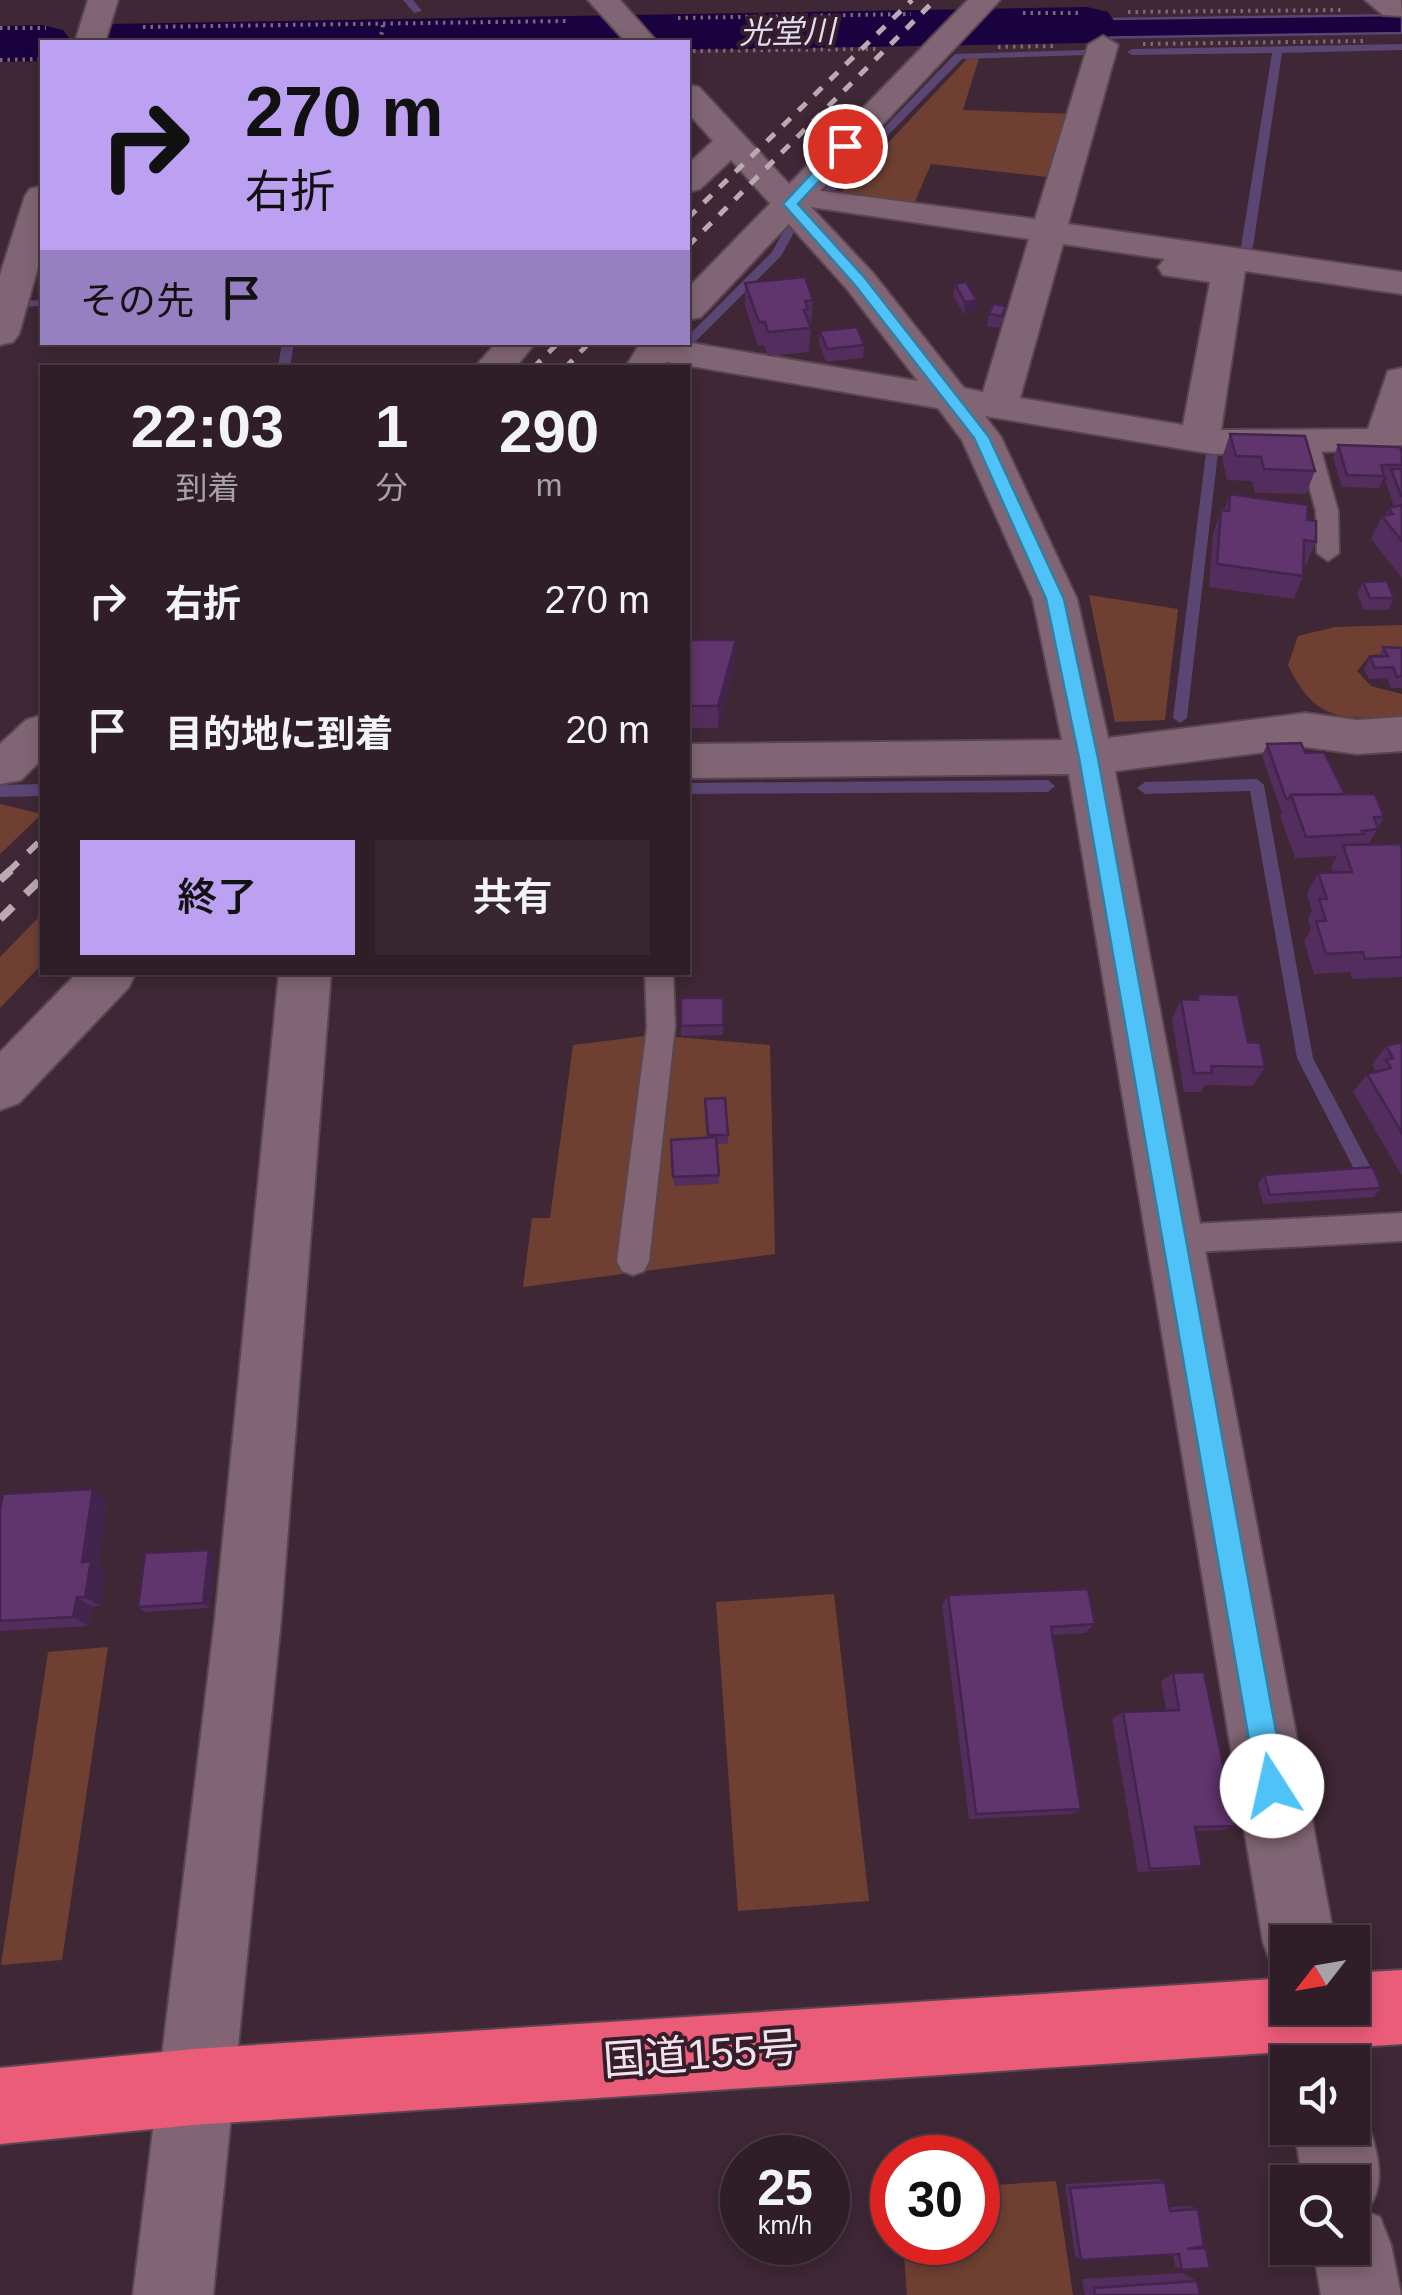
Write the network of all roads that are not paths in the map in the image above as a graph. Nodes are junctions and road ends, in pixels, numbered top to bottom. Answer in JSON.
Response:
{"nodes":[{"id":1,"x":975,"y":10,"type":"edge"},
{"id":2,"x":1101,"y":29,"type":"road end"},
{"id":3,"x":690,"y":96,"type":"edge"},
{"id":4,"x":731,"y":142,"type":"junction"},
{"id":5,"x":690,"y":180,"type":"edge"},
{"id":6,"x":795,"y":203,"type":"junction"},
{"id":7,"x":40,"y":204,"type":"edge"},
{"id":8,"x":1046,"y":240,"type":"junction"},
{"id":9,"x":1402,"y":283,"type":"edge"},
{"id":10,"x":18,"y":297,"type":"edge"},
{"id":11,"x":690,"y":307,"type":"edge"},
{"id":12,"x":0,"y":334,"type":"edge"},
{"id":13,"x":515,"y":345,"type":"edge"},
{"id":14,"x":654,"y":353,"type":"edge"},
{"id":15,"x":496,"y":365,"type":"edge"},
{"id":16,"x":1402,"y":379,"type":"edge"},
{"id":17,"x":976,"y":402,"type":"junction"},
{"id":18,"x":1200,"y":440,"type":"junction"},
{"id":19,"x":1308,"y":443,"type":"junction"},
{"id":20,"x":1393,"y":447,"type":"edge"},
{"id":21,"x":1328,"y":553,"type":"dead end"},
{"id":22,"x":1402,"y":734,"type":"edge"},
{"id":23,"x":40,"y":735,"type":"edge"},
{"id":24,"x":1088,"y":758,"type":"junction"},
{"id":25,"x":690,"y":761,"type":"edge"},
{"id":26,"x":15,"y":768,"type":"edge"},
{"id":27,"x":108,"y":975,"type":"edge"},
{"id":28,"x":306,"y":975,"type":"edge"},
{"id":29,"x":660,"y":975,"type":"edge"},
{"id":30,"x":0,"y":1087,"type":"edge"},
{"id":31,"x":1402,"y":1227,"type":"edge"},
{"id":32,"x":1174,"y":1240,"type":"junction"},
{"id":33,"x":633,"y":1260,"type":"dead end"},
{"id":34,"x":1296,"y":1925,"type":"edge"},
{"id":35,"x":1402,"y":2007,"type":"edge"},
{"id":36,"x":1315,"y":2028,"type":"edge"},
{"id":37,"x":194,"y":2087,"type":"junction"},
{"id":38,"x":0,"y":2106,"type":"edge"},
{"id":39,"x":1356,"y":2265,"type":"edge"},
{"id":40,"x":173,"y":2295,"type":"edge"},
{"id":41,"x":1361,"y":2295,"type":"edge"}],
"edges":[{"from":1,"to":6,"type":"street"},
{"from":2,"to":8,"type":"street"},
{"from":3,"to":4,"type":"street"},
{"from":4,"to":5,"type":"street"},
{"from":4,"to":6,"type":"street"},
{"from":6,"to":8,"type":"street"},
{"from":6,"to":11,"type":"street"},
{"from":6,"to":17,"type":"street"},
{"from":7,"to":10,"type":"street"},
{"from":8,"to":9,"type":"street"},
{"from":8,"to":17,"type":"street"},
{"from":8,"to":18,"type":"street"},
{"from":10,"to":12,"type":"street"},
{"from":13,"to":15,"type":"street"},
{"from":14,"to":17,"type":"street"},
{"from":16,"to":20,"type":"street"},
{"from":17,"to":18,"type":"street"},
{"from":17,"to":24,"type":"street"},
{"from":18,"to":19,"type":"street"},
{"from":19,"to":20,"type":"street"},
{"from":19,"to":21,"type":"lane"},
{"from":22,"to":24,"type":"street"},
{"from":23,"to":26,"type":"street"},
{"from":24,"to":25,"type":"street"},
{"from":24,"to":32,"type":"street"},
{"from":27,"to":30,"type":"street"},
{"from":28,"to":37,"type":"street"},
{"from":29,"to":33,"type":"lane"},
{"from":31,"to":32,"type":"lane"},
{"from":32,"to":34,"type":"street"},
{"from":35,"to":36,"type":"highway","name":"国道155号"},
{"from":36,"to":37,"type":"highway","name":"国道155号"},
{"from":37,"to":38,"type":"highway","name":"国道155号"},
{"from":37,"to":40,"type":"street"},
{"from":39,"to":41,"type":"street"}]}
